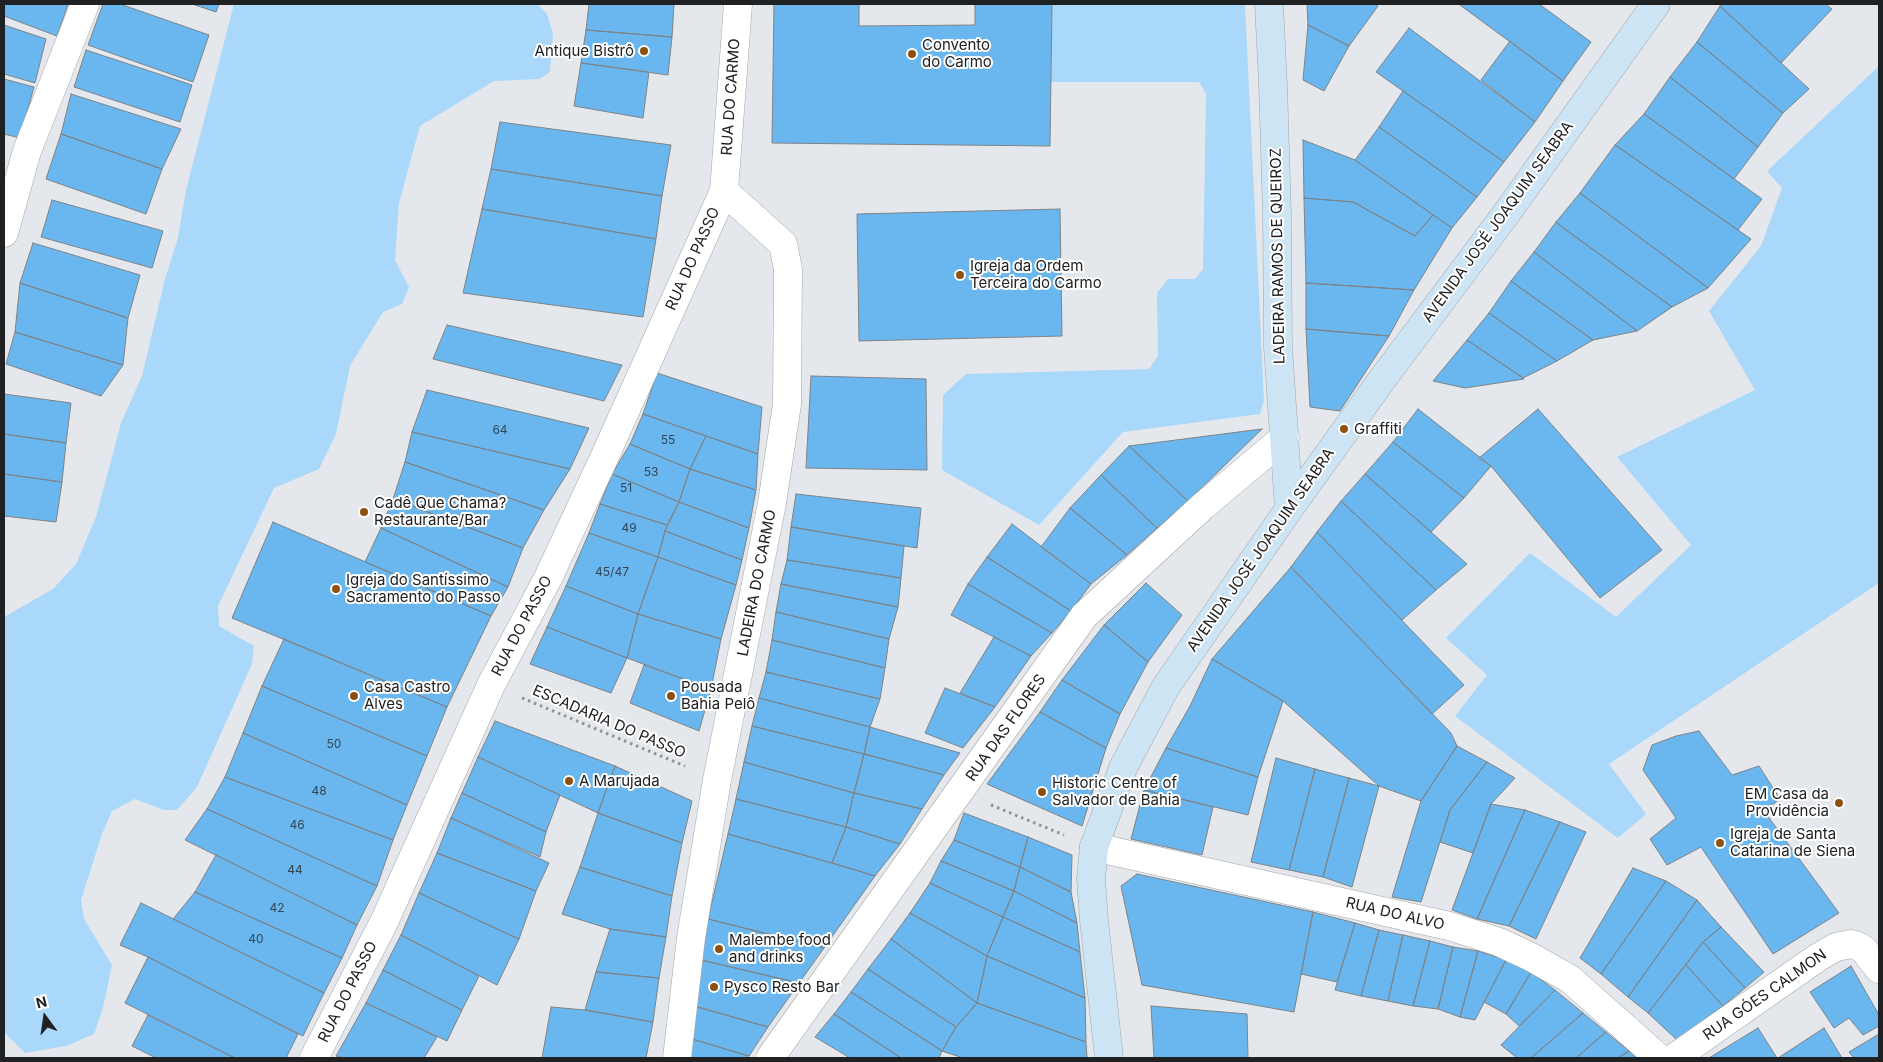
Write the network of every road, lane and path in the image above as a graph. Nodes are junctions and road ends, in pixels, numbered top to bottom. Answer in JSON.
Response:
{"nodes":[{"id":1,"x":85,"y":4,"type":"edge"},
{"id":2,"x":738,"y":4,"type":"edge"},
{"id":3,"x":1269,"y":4,"type":"edge"},
{"id":4,"x":1656,"y":4,"type":"edge"},
{"id":5,"x":724,"y":190,"type":"junction"},
{"id":6,"x":4,"y":233,"type":"edge"},
{"id":7,"x":1285,"y":437,"type":"junction"},
{"id":8,"x":1289,"y":509,"type":"junction"},
{"id":9,"x":491,"y":685,"type":"junction"},
{"id":10,"x":718,"y":780,"type":"junction"},
{"id":11,"x":960,"y":793,"type":"junction"},
{"id":12,"x":1094,"y":847,"type":"junction"},
{"id":13,"x":1879,"y":970,"type":"edge"},
{"id":14,"x":314,"y":1058,"type":"edge"},
{"id":15,"x":677,"y":1058,"type":"edge"},
{"id":16,"x":770,"y":1058,"type":"edge"},
{"id":17,"x":1109,"y":1058,"type":"edge"},
{"id":18,"x":1659,"y":1058,"type":"edge"},
{"id":19,"x":1674,"y":1058,"type":"edge"}],
"edges":[{"from":1,"to":6,"type":"street"},
{"from":2,"to":5,"type":"street","name":"RUA DO CARMO"},
{"from":3,"to":7,"type":"main road","name":"LADEIRA RAMOS DE QUEIROZ"},
{"from":4,"to":8,"type":"main road","name":"AVENIDA JOSÉ JOAQUIM SEABRA"},
{"from":5,"to":9,"type":"street","name":"RUA DO PASSO"},
{"from":5,"to":10,"type":"street","name":"LADEIRA DO CARMO"},
{"from":7,"to":8,"type":"main road","name":"LADEIRA RAMOS DE QUEIROZ"},
{"from":7,"to":11,"type":"street","name":"RUA DAS FLORES"},
{"from":8,"to":12,"type":"main road","name":"AVENIDA JOSÉ JOAQUIM SEABRA"},
{"from":9,"to":10,"type":"path","name":"ESCADARIA DO PASSO"},
{"from":9,"to":14,"type":"street","name":"RUA DO PASSO"},
{"from":10,"to":15,"type":"street","name":"LADEIRA DO CARMO"},
{"from":11,"to":12,"type":"path"},
{"from":11,"to":16,"type":"street","name":"RUA DAS FLORES"},
{"from":12,"to":17,"type":"main road","name":"AVENIDA JOSÉ JOAQUIM SEABRA"},
{"from":12,"to":18,"type":"street","name":"RUA DO ALVO"},
{"from":13,"to":19,"type":"street","name":"RUA GÓES CALMON"}]}
